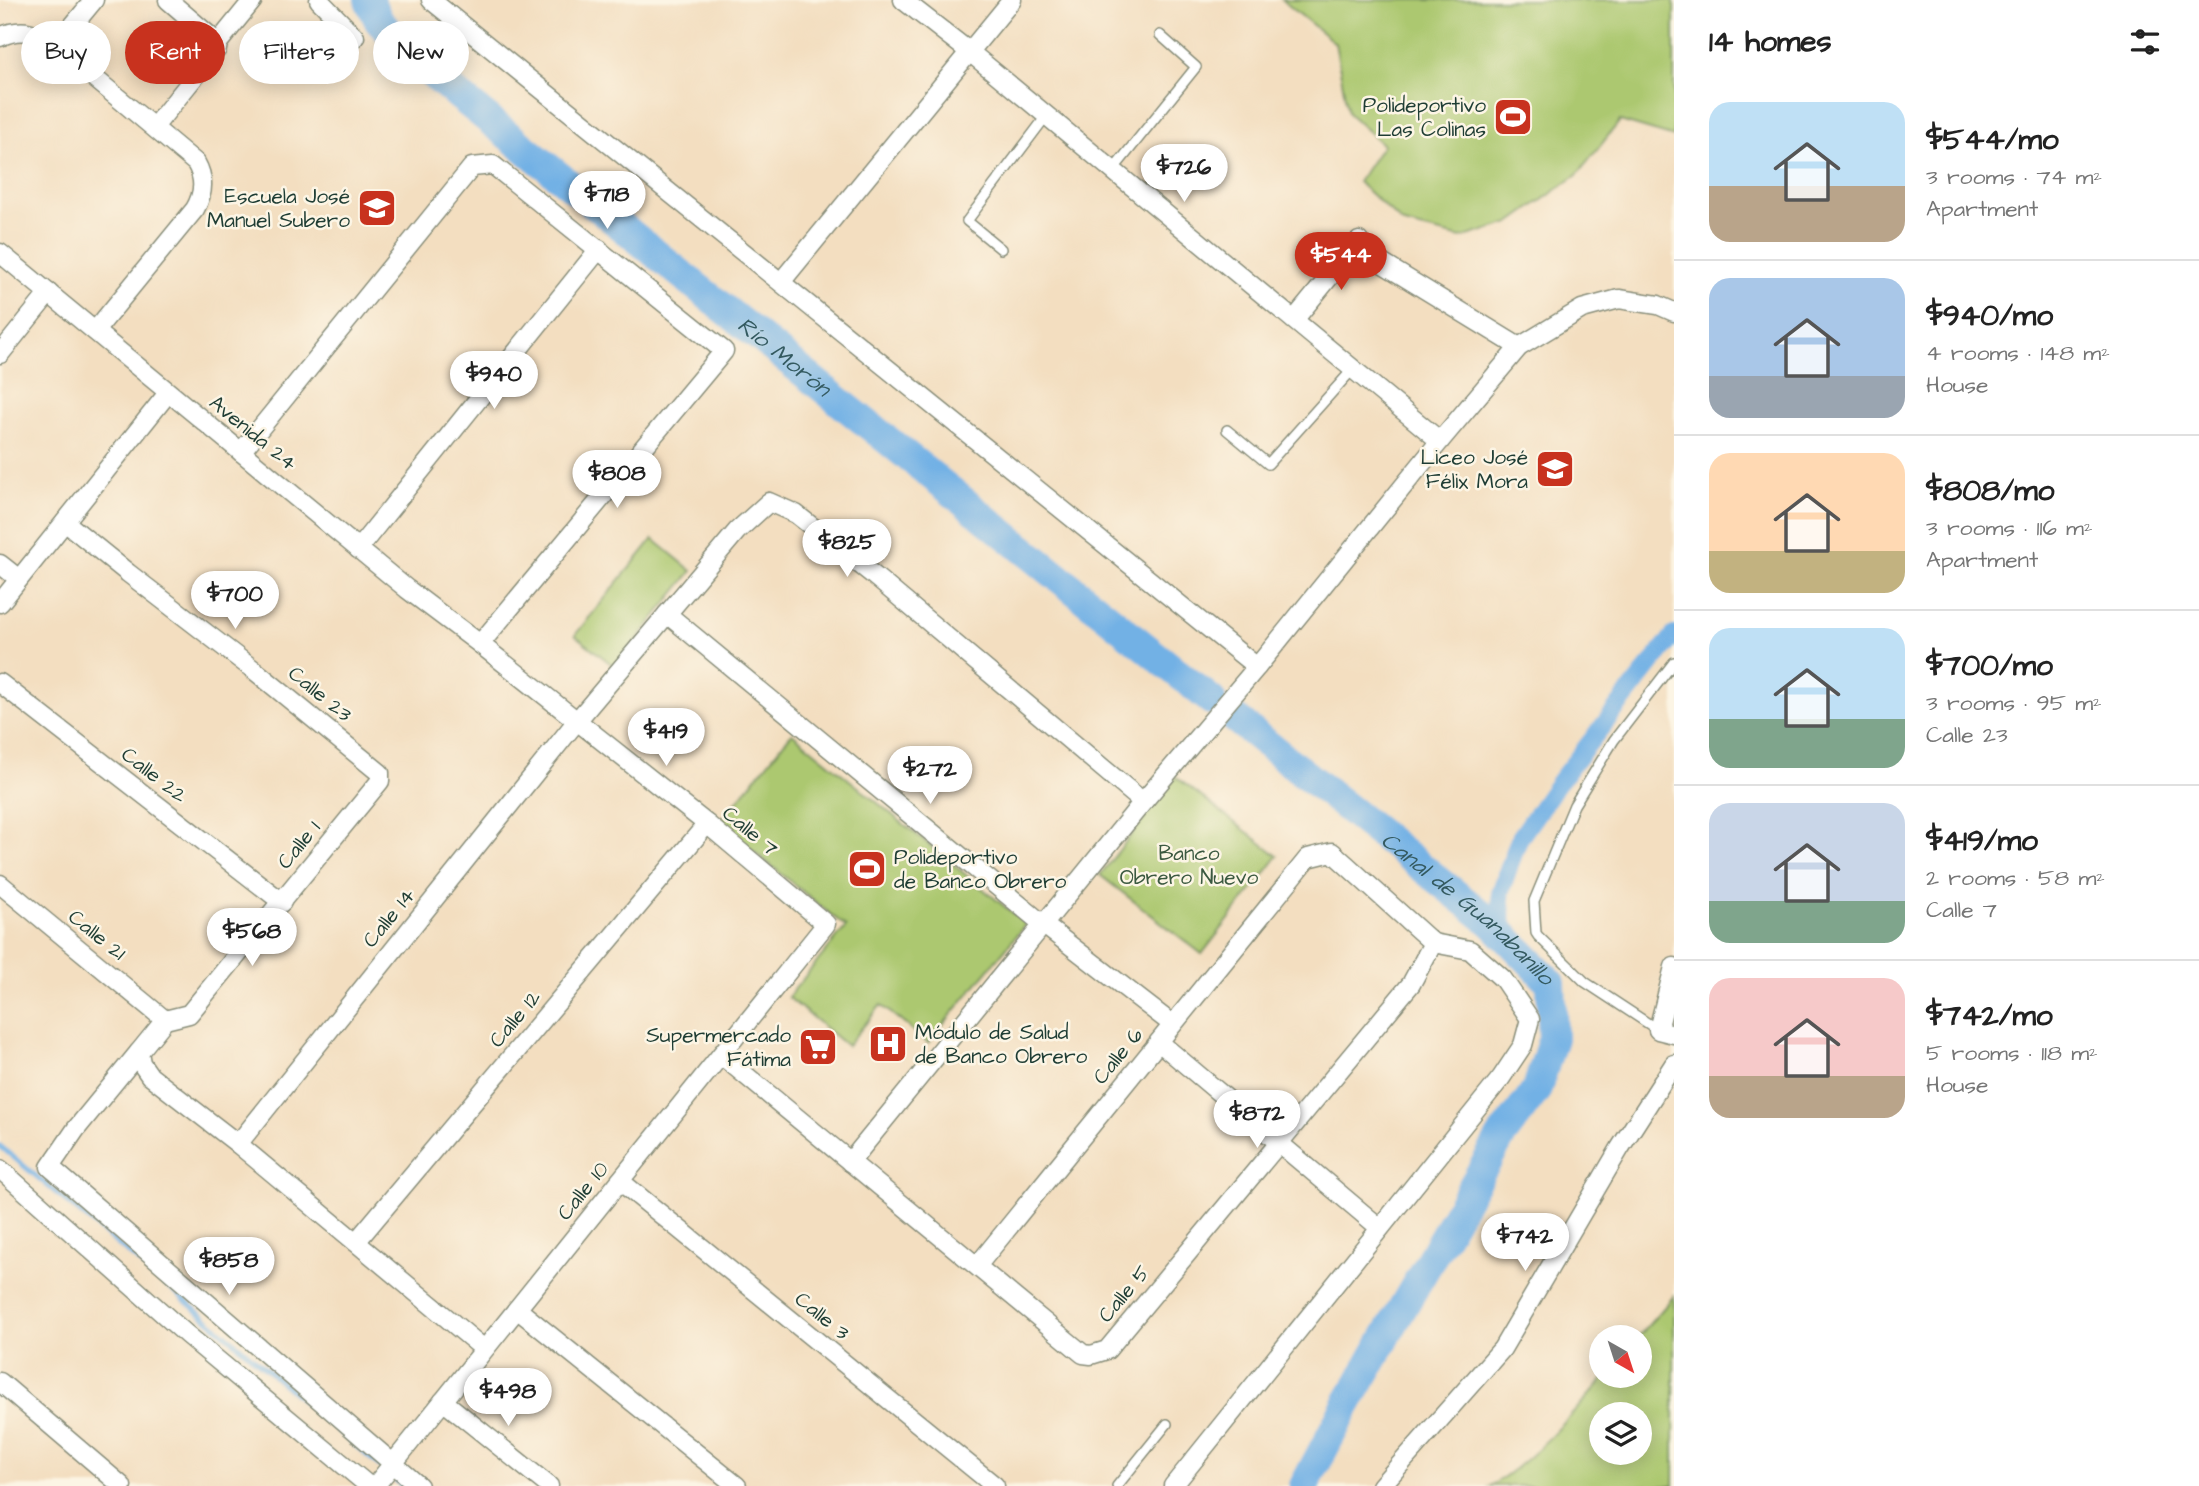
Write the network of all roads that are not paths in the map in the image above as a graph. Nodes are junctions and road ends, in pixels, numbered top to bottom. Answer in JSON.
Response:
{"nodes":[{"id":1,"x":94,"y":0,"type":"edge"},
{"id":2,"x":168,"y":0,"type":"edge"},
{"id":3,"x":253,"y":0,"type":"edge"},
{"id":4,"x":319,"y":0,"type":"edge"},
{"id":5,"x":431,"y":0,"type":"edge"},
{"id":6,"x":903,"y":0,"type":"edge"},
{"id":7,"x":1012,"y":0,"type":"edge"},
{"id":8,"x":77,"y":21,"type":"edge"},
{"id":9,"x":192,"y":21,"type":"edge"},
{"id":10,"x":339,"y":21,"type":"edge"},
{"id":11,"x":21,"y":30,"type":"edge"},
{"id":12,"x":225,"y":34,"type":"edge"},
{"id":13,"x":1160,"y":35,"type":"dead end"},
{"id":14,"x":0,"y":37,"type":"edge"},
{"id":15,"x":971,"y":53,"type":"junction"},
{"id":16,"x":102,"y":84,"type":"edge"},
{"id":17,"x":189,"y":84,"type":"edge"},
{"id":18,"x":1046,"y":115,"type":"junction"},
{"id":19,"x":154,"y":127,"type":"junction"},
{"id":20,"x":1113,"y":170,"type":"junction"},
{"id":21,"x":599,"y":249,"type":"junction"},
{"id":22,"x":1001,"y":249,"type":"dead end"},
{"id":23,"x":0,"y":253,"type":"edge"},
{"id":24,"x":781,"y":282,"type":"junction"},
{"id":25,"x":49,"y":293,"type":"junction"},
{"id":26,"x":1674,"y":312,"type":"edge"},
{"id":27,"x":1294,"y":320,"type":"junction"},
{"id":28,"x":95,"y":331,"type":"junction"},
{"id":29,"x":1519,"y":347,"type":"junction"},
{"id":30,"x":0,"y":354,"type":"edge"},
{"id":31,"x":1353,"y":369,"type":"junction"},
{"id":32,"x":169,"y":393,"type":"junction"},
{"id":33,"x":1227,"y":430,"type":"dead end"},
{"id":34,"x":1440,"y":441,"type":"junction"},
{"id":35,"x":241,"y":452,"type":"junction"},
{"id":36,"x":65,"y":522,"type":"junction"},
{"id":37,"x":358,"y":549,"type":"junction"},
{"id":38,"x":0,"y":564,"type":"edge"},
{"id":39,"x":19,"y":579,"type":"junction"},
{"id":40,"x":0,"y":603,"type":"edge"},
{"id":41,"x":667,"y":614,"type":"junction"},
{"id":42,"x":480,"y":644,"type":"junction"},
{"id":43,"x":1674,"y":662,"type":"edge"},
{"id":44,"x":1257,"y":667,"type":"junction"},
{"id":45,"x":0,"y":683,"type":"edge"},
{"id":46,"x":576,"y":722,"type":"junction"},
{"id":47,"x":380,"y":773,"type":"joint"},
{"id":48,"x":1143,"y":802,"type":"junction"},
{"id":49,"x":707,"y":824,"type":"junction"},
{"id":50,"x":0,"y":884,"type":"edge"},
{"id":51,"x":282,"y":902,"type":"junction"},
{"id":52,"x":826,"y":924,"type":"joint"},
{"id":53,"x":1044,"y":925,"type":"junction"},
{"id":54,"x":1433,"y":943,"type":"junction"},
{"id":55,"x":1674,"y":967,"type":"edge"},
{"id":56,"x":165,"y":1020,"type":"junction"},
{"id":57,"x":1172,"y":1024,"type":"junction"},
{"id":58,"x":1666,"y":1032,"type":"edge"},
{"id":59,"x":1159,"y":1042,"type":"junction"},
{"id":60,"x":139,"y":1052,"type":"junction"},
{"id":61,"x":721,"y":1055,"type":"junction"},
{"id":62,"x":1674,"y":1064,"type":"edge"},
{"id":63,"x":1279,"y":1143,"type":"junction"},
{"id":64,"x":237,"y":1144,"type":"junction"},
{"id":65,"x":850,"y":1162,"type":"junction"},
{"id":66,"x":0,"y":1169,"type":"edge"},
{"id":67,"x":620,"y":1181,"type":"junction"},
{"id":68,"x":1380,"y":1228,"type":"junction"},
{"id":69,"x":356,"y":1242,"type":"junction"},
{"id":70,"x":977,"y":1266,"type":"junction"},
{"id":71,"x":517,"y":1309,"type":"junction"},
{"id":72,"x":484,"y":1349,"type":"junction"},
{"id":73,"x":0,"y":1382,"type":"edge"},
{"id":74,"x":443,"y":1401,"type":"junction"},
{"id":75,"x":1167,"y":1424,"type":"dead end"},
{"id":76,"x":392,"y":1464,"type":"junction"},
{"id":77,"x":374,"y":1484,"type":"edge"},
{"id":78,"x":122,"y":1486,"type":"edge"},
{"id":79,"x":419,"y":1486,"type":"edge"},
{"id":80,"x":549,"y":1486,"type":"edge"},
{"id":81,"x":737,"y":1486,"type":"edge"},
{"id":82,"x":995,"y":1486,"type":"edge"},
{"id":83,"x":1117,"y":1486,"type":"edge"},
{"id":84,"x":1173,"y":1486,"type":"edge"},
{"id":85,"x":1381,"y":1486,"type":"edge"}],
"edges":[{"from":1,"to":8,"type":"street"},
{"from":2,"to":9,"type":"street"},
{"from":3,"to":12,"type":"street"},
{"from":4,"to":10,"type":"street"},
{"from":5,"to":24,"type":"street"},
{"from":6,"to":15,"type":"street"},
{"from":7,"to":15,"type":"street"},
{"from":11,"to":14,"type":"street"},
{"from":13,"to":20,"type":"lane"},
{"from":15,"to":18,"type":"street"},
{"from":15,"to":24,"type":"street"},
{"from":16,"to":19,"type":"street"},
{"from":17,"to":19,"type":"street"},
{"from":18,"to":20,"type":"street"},
{"from":18,"to":22,"type":"lane"},
{"from":19,"to":28,"type":"street"},
{"from":20,"to":27,"type":"street"},
{"from":21,"to":35,"type":"street"},
{"from":21,"to":37,"type":"street"},
{"from":21,"to":42,"type":"street"},
{"from":23,"to":25,"type":"street","name":"Avenida 24"},
{"from":24,"to":44,"type":"street"},
{"from":25,"to":28,"type":"street","name":"Avenida 24"},
{"from":25,"to":30,"type":"street"},
{"from":26,"to":29,"type":"street"},
{"from":27,"to":29,"type":"street"},
{"from":27,"to":31,"type":"street"},
{"from":28,"to":32,"type":"street","name":"Avenida 24"},
{"from":29,"to":34,"type":"street"},
{"from":31,"to":33,"type":"lane"},
{"from":31,"to":34,"type":"street"},
{"from":32,"to":35,"type":"street","name":"Avenida 24"},
{"from":32,"to":36,"type":"street"},
{"from":34,"to":44,"type":"street"},
{"from":35,"to":37,"type":"street","name":"Avenida 24"},
{"from":36,"to":39,"type":"street"},
{"from":36,"to":47,"type":"street","name":"Calle 23"},
{"from":37,"to":42,"type":"street","name":"Avenida 24"},
{"from":38,"to":39,"type":"street"},
{"from":39,"to":40,"type":"street"},
{"from":41,"to":46,"type":"street","name":"Calle 14"},
{"from":41,"to":48,"type":"street","name":"Calle 14"},
{"from":41,"to":53,"type":"street"},
{"from":42,"to":46,"type":"street","name":"Calle 7"},
{"from":43,"to":58,"type":"lane"},
{"from":44,"to":48,"type":"street"},
{"from":45,"to":51,"type":"street","name":"Calle 22"},
{"from":46,"to":49,"type":"street","name":"Calle 7"},
{"from":46,"to":64,"type":"street","name":"Calle 14"},
{"from":47,"to":51,"type":"street","name":"Calle 1"},
{"from":48,"to":53,"type":"street"},
{"from":49,"to":52,"type":"street","name":"Calle 7"},
{"from":49,"to":69,"type":"street","name":"Calle 12"},
{"from":50,"to":56,"type":"street","name":"Calle 21"},
{"from":51,"to":56,"type":"street","name":"Calle 1"},
{"from":52,"to":61,"type":"street","name":"Calle 10"},
{"from":53,"to":57,"type":"street"},
{"from":53,"to":65,"type":"street"},
{"from":54,"to":57,"type":"street","name":"Calle 6"},
{"from":54,"to":63,"type":"street","name":"Calle 5"},
{"from":54,"to":68,"type":"street"},
{"from":55,"to":58,"type":"street"},
{"from":56,"to":60,"type":"street","name":"Calle 1"},
{"from":57,"to":59,"type":"street","name":"Calle 6"},
{"from":59,"to":63,"type":"street"},
{"from":59,"to":70,"type":"street","name":"Calle 6"},
{"from":60,"to":64,"type":"street"},
{"from":60,"to":76,"type":"street","name":"Calle 1"},
{"from":61,"to":65,"type":"street","name":"Calle 5"},
{"from":61,"to":67,"type":"street","name":"Calle 10"},
{"from":62,"to":85,"type":"street"},
{"from":63,"to":68,"type":"street"},
{"from":63,"to":70,"type":"street","name":"Calle 5"},
{"from":64,"to":69,"type":"street"},
{"from":65,"to":70,"type":"street","name":"Calle 5"},
{"from":66,"to":77,"type":"street"},
{"from":67,"to":71,"type":"street","name":"Calle 10"},
{"from":67,"to":82,"type":"street","name":"Calle 3"},
{"from":68,"to":84,"type":"street"},
{"from":69,"to":72,"type":"street"},
{"from":71,"to":72,"type":"street","name":"Calle 10"},
{"from":71,"to":81,"type":"street"},
{"from":72,"to":74,"type":"street","name":"Calle 10"},
{"from":73,"to":78,"type":"street"},
{"from":74,"to":76,"type":"street","name":"Calle 10"},
{"from":74,"to":80,"type":"street"},
{"from":75,"to":83,"type":"lane"},
{"from":76,"to":77,"type":"street","name":"Calle 10"},
{"from":76,"to":79,"type":"street"}]}
